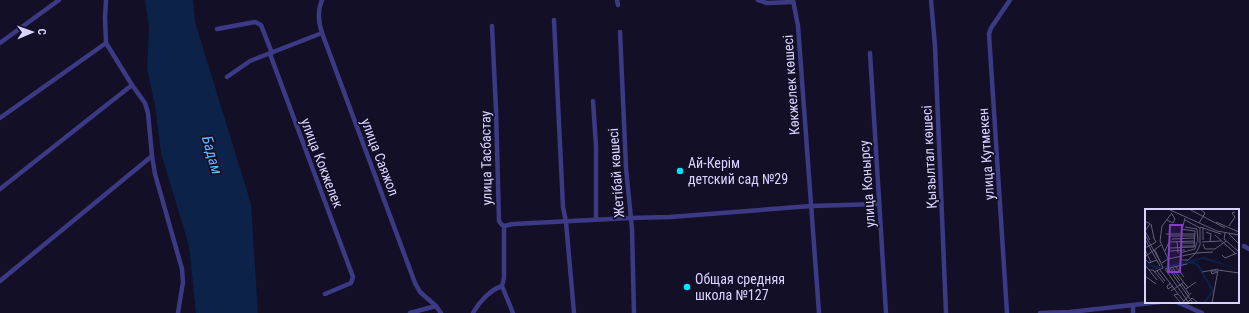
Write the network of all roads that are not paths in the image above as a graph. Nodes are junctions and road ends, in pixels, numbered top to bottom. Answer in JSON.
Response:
{"nodes":[{"id":1,"x":59,"y":0,"type":"edge"},
{"id":2,"x":106,"y":0,"type":"edge"},
{"id":3,"x":321,"y":0,"type":"edge"},
{"id":4,"x":758,"y":0,"type":"edge"},
{"id":5,"x":931,"y":0,"type":"edge"},
{"id":6,"x":1010,"y":0,"type":"edge"},
{"id":7,"x":793,"y":1,"type":"edge"},
{"id":8,"x":554,"y":20,"type":"dead end"},
{"id":9,"x":492,"y":26,"type":"dead end"},
{"id":10,"x":217,"y":29,"type":"dead end"},
{"id":11,"x":620,"y":32,"type":"dead end"},
{"id":12,"x":322,"y":33,"type":"junction"},
{"id":13,"x":0,"y":43,"type":"edge"},
{"id":14,"x":106,"y":43,"type":"junction"},
{"id":15,"x":271,"y":53,"type":"junction"},
{"id":16,"x":870,"y":53,"type":"dead end"},
{"id":17,"x":227,"y":77,"type":"dead end"},
{"id":18,"x":132,"y":85,"type":"junction"},
{"id":19,"x":593,"y":101,"type":"dead end"},
{"id":20,"x":0,"y":118,"type":"edge"},
{"id":21,"x":152,"y":156,"type":"junction"},
{"id":22,"x":0,"y":189,"type":"edge"},
{"id":23,"x":879,"y":204,"type":"junction"},
{"id":24,"x":811,"y":206,"type":"junction"},
{"id":25,"x":630,"y":218,"type":"junction"},
{"id":26,"x":596,"y":219,"type":"junction"},
{"id":27,"x":566,"y":222,"type":"junction"},
{"id":28,"x":504,"y":226,"type":"junction"},
{"id":29,"x":0,"y":281,"type":"edge"},
{"id":30,"x":502,"y":286,"type":"junction"},
{"id":31,"x":325,"y":294,"type":"dead end"},
{"id":32,"x":1153,"y":303,"type":"edge"},
{"id":33,"x":1179,"y":303,"type":"edge"},
{"id":34,"x":436,"y":306,"type":"junction"},
{"id":35,"x":1133,"y":306,"type":"junction"},
{"id":36,"x":178,"y":313,"type":"edge"},
{"id":37,"x":410,"y":313,"type":"edge"},
{"id":38,"x":441,"y":313,"type":"edge"},
{"id":39,"x":473,"y":313,"type":"edge"},
{"id":40,"x":513,"y":313,"type":"edge"},
{"id":41,"x":574,"y":313,"type":"edge"},
{"id":42,"x":634,"y":313,"type":"edge"},
{"id":43,"x":819,"y":313,"type":"edge"},
{"id":44,"x":886,"y":313,"type":"edge"},
{"id":45,"x":946,"y":313,"type":"edge"},
{"id":46,"x":1007,"y":313,"type":"edge"},
{"id":47,"x":1040,"y":313,"type":"edge"},
{"id":48,"x":1070,"y":313,"type":"edge"},
{"id":49,"x":1132,"y":313,"type":"edge"},
{"id":50,"x":1202,"y":313,"type":"edge"}],
"edges":[{"from":1,"to":13,"type":"street"},
{"from":2,"to":14,"type":"street"},
{"from":3,"to":12,"type":"street","name":"улица Саяжол"},
{"from":4,"to":7,"type":"street"},
{"from":5,"to":45,"type":"street","name":"Қызылтал көшесі"},
{"from":6,"to":46,"type":"street","name":"улица Кутмекен"},
{"from":7,"to":24,"type":"street","name":"Көкжелек көшесі"},
{"from":8,"to":27,"type":"street"},
{"from":9,"to":28,"type":"street","name":"улица Тасбастау"},
{"from":10,"to":15,"type":"street","name":"улица Кокжелек"},
{"from":11,"to":25,"type":"street","name":"Жетібай көшесі"},
{"from":12,"to":15,"type":"street"},
{"from":12,"to":34,"type":"street","name":"улица Саяжол"},
{"from":14,"to":18,"type":"street"},
{"from":14,"to":20,"type":"street"},
{"from":15,"to":17,"type":"street"},
{"from":15,"to":31,"type":"street","name":"улица Кокжелек"},
{"from":16,"to":23,"type":"street","name":"улица Конырсу"},
{"from":18,"to":21,"type":"street"},
{"from":18,"to":22,"type":"street"},
{"from":19,"to":26,"type":"street"},
{"from":21,"to":29,"type":"street"},
{"from":21,"to":36,"type":"street"},
{"from":23,"to":24,"type":"street"},
{"from":23,"to":44,"type":"street","name":"улица Конырсу"},
{"from":24,"to":25,"type":"street"},
{"from":24,"to":43,"type":"street","name":"Көкжелек көшесі"},
{"from":25,"to":26,"type":"street"},
{"from":25,"to":42,"type":"street","name":"Жетібай көшесі"},
{"from":26,"to":27,"type":"street"},
{"from":27,"to":28,"type":"street"},
{"from":27,"to":41,"type":"street"},
{"from":28,"to":30,"type":"street","name":"улица Тасбастау"},
{"from":30,"to":39,"type":"street"},
{"from":30,"to":40,"type":"street","name":"улица Тасбастау"},
{"from":32,"to":35,"type":"street"},
{"from":33,"to":50,"type":"street"},
{"from":34,"to":37,"type":"street"},
{"from":34,"to":38,"type":"street","name":"улица Саяжол"},
{"from":35,"to":48,"type":"street"},
{"from":35,"to":49,"type":"street"},
{"from":47,"to":48,"type":"street"}]}
